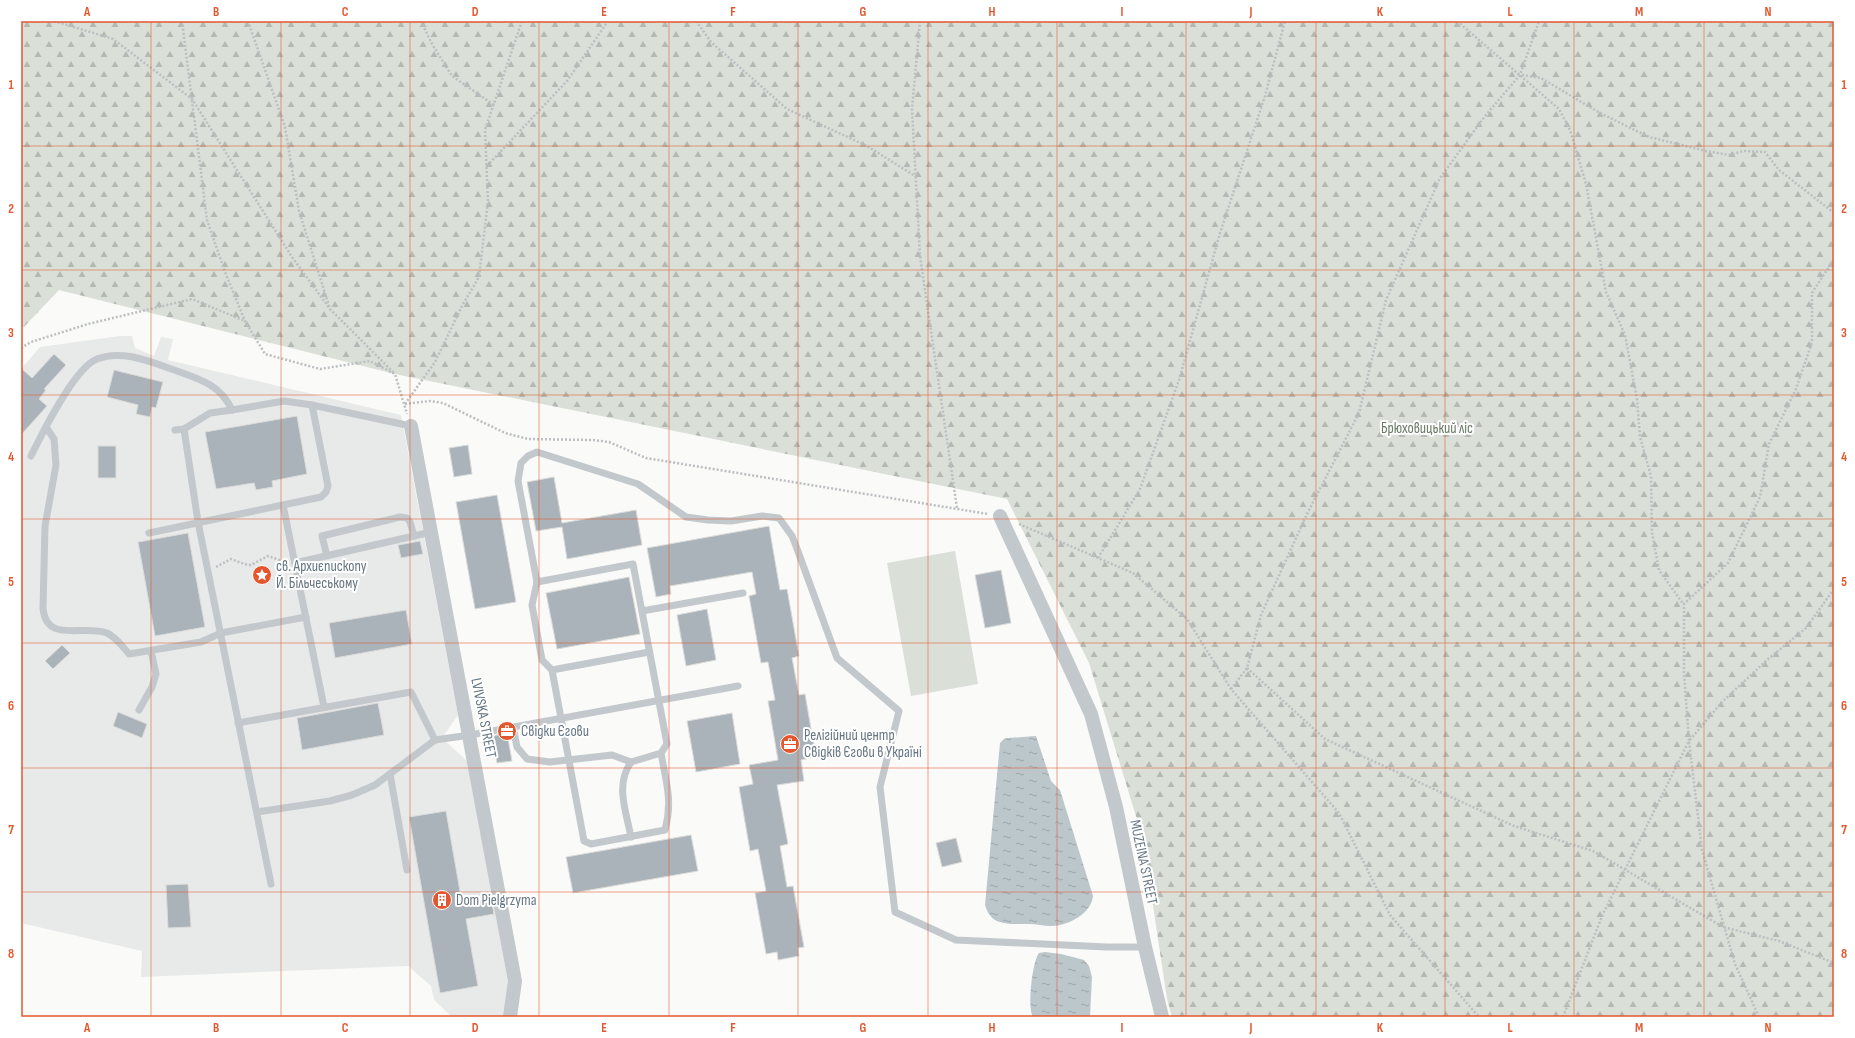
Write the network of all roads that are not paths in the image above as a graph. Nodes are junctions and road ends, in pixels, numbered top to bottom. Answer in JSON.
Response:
{"nodes":[{"id":1,"x":312,"y":405,"type":"junction"},
{"id":2,"x":232,"y":410,"type":"junction"},
{"id":3,"x":411,"y":426,"type":"joint"},
{"id":4,"x":46,"y":427,"type":"junction"},
{"id":5,"x":184,"y":429,"type":"junction"},
{"id":6,"x":175,"y":430,"type":"dead end"},
{"id":7,"x":31,"y":456,"type":"dead end"},
{"id":8,"x":283,"y":504,"type":"junction"},
{"id":9,"x":1000,"y":516,"type":"road end"},
{"id":10,"x":198,"y":522,"type":"junction"},
{"id":11,"x":149,"y":532,"type":"dead end"},
{"id":12,"x":431,"y":532,"type":"junction"},
{"id":13,"x":414,"y":536,"type":"junction"},
{"id":14,"x":327,"y":556,"type":"junction"},
{"id":15,"x":295,"y":563,"type":"junction"},
{"id":16,"x":537,"y":582,"type":"junction"},
{"id":17,"x":743,"y":593,"type":"dead end"},
{"id":18,"x":642,"y":611,"type":"junction"},
{"id":19,"x":306,"y":617,"type":"junction"},
{"id":20,"x":221,"y":633,"type":"junction"},
{"id":21,"x":151,"y":651,"type":"junction"},
{"id":22,"x":649,"y":652,"type":"junction"},
{"id":23,"x":552,"y":670,"type":"junction"},
{"id":24,"x":738,"y":686,"type":"dead end"},
{"id":25,"x":658,"y":700,"type":"junction"},
{"id":26,"x":324,"y":707,"type":"junction"},
{"id":27,"x":139,"y":710,"type":"dead end"},
{"id":28,"x":560,"y":718,"type":"junction"},
{"id":29,"x":238,"y":723,"type":"junction"},
{"id":30,"x":513,"y":727,"type":"junction"},
{"id":31,"x":470,"y":735,"type":"junction"},
{"id":32,"x":435,"y":740,"type":"junction"},
{"id":33,"x":661,"y":753,"type":"junction"},
{"id":34,"x":568,"y":760,"type":"junction"},
{"id":35,"x":632,"y":762,"type":"junction"},
{"id":36,"x":390,"y":774,"type":"junction"},
{"id":37,"x":257,"y":812,"type":"junction"},
{"id":38,"x":631,"y":837,"type":"junction"},
{"id":39,"x":407,"y":870,"type":"dead end"},
{"id":40,"x":271,"y":884,"type":"dead end"},
{"id":41,"x":1145,"y":947,"type":"junction"},
{"id":42,"x":510,"y":1017,"type":"edge"},
{"id":43,"x":1162,"y":1017,"type":"edge"}],
"edges":[{"from":1,"to":2,"type":"lane"},
{"from":1,"to":3,"type":"lane"},
{"from":1,"to":8,"type":"lane"},
{"from":2,"to":4,"type":"lane"},
{"from":2,"to":5,"type":"lane"},
{"from":3,"to":12,"type":"street","name":"LVIVSKA STREET"},
{"from":4,"to":7,"type":"lane"},
{"from":4,"to":21,"type":"lane"},
{"from":5,"to":6,"type":"lane"},
{"from":5,"to":10,"type":"lane"},
{"from":8,"to":10,"type":"lane"},
{"from":8,"to":15,"type":"lane"},
{"from":9,"to":41,"type":"street","name":"MUZEINA STREET"},
{"from":10,"to":11,"type":"lane"},
{"from":10,"to":20,"type":"lane"},
{"from":12,"to":13,"type":"lane"},
{"from":12,"to":31,"type":"street","name":"LVIVSKA STREET"},
{"from":13,"to":14,"type":"lane"},
{"from":13,"to":14,"type":"lane"},
{"from":14,"to":15,"type":"lane"},
{"from":15,"to":19,"type":"lane"},
{"from":16,"to":18,"type":"lane"},
{"from":16,"to":23,"type":"lane"},
{"from":16,"to":41,"type":"lane"},
{"from":17,"to":18,"type":"lane"},
{"from":18,"to":22,"type":"lane"},
{"from":19,"to":20,"type":"lane"},
{"from":19,"to":26,"type":"lane"},
{"from":20,"to":21,"type":"lane"},
{"from":20,"to":29,"type":"lane"},
{"from":21,"to":27,"type":"lane"},
{"from":22,"to":23,"type":"lane"},
{"from":22,"to":25,"type":"lane"},
{"from":23,"to":28,"type":"lane"},
{"from":24,"to":25,"type":"lane"},
{"from":25,"to":28,"type":"lane"},
{"from":25,"to":33,"type":"lane"},
{"from":26,"to":29,"type":"lane"},
{"from":26,"to":32,"type":"lane"},
{"from":28,"to":30,"type":"lane"},
{"from":28,"to":34,"type":"lane"},
{"from":29,"to":37,"type":"lane"},
{"from":30,"to":31,"type":"lane"},
{"from":30,"to":34,"type":"lane"},
{"from":31,"to":32,"type":"lane"},
{"from":31,"to":42,"type":"street","name":"LVIVSKA STREET"},
{"from":32,"to":36,"type":"lane"},
{"from":33,"to":35,"type":"lane"},
{"from":33,"to":38,"type":"lane"},
{"from":34,"to":35,"type":"lane"},
{"from":34,"to":38,"type":"lane"},
{"from":35,"to":38,"type":"lane"},
{"from":36,"to":37,"type":"lane"},
{"from":36,"to":39,"type":"lane"},
{"from":37,"to":40,"type":"lane"},
{"from":41,"to":43,"type":"street","name":"MUZEINA STREET"}]}
